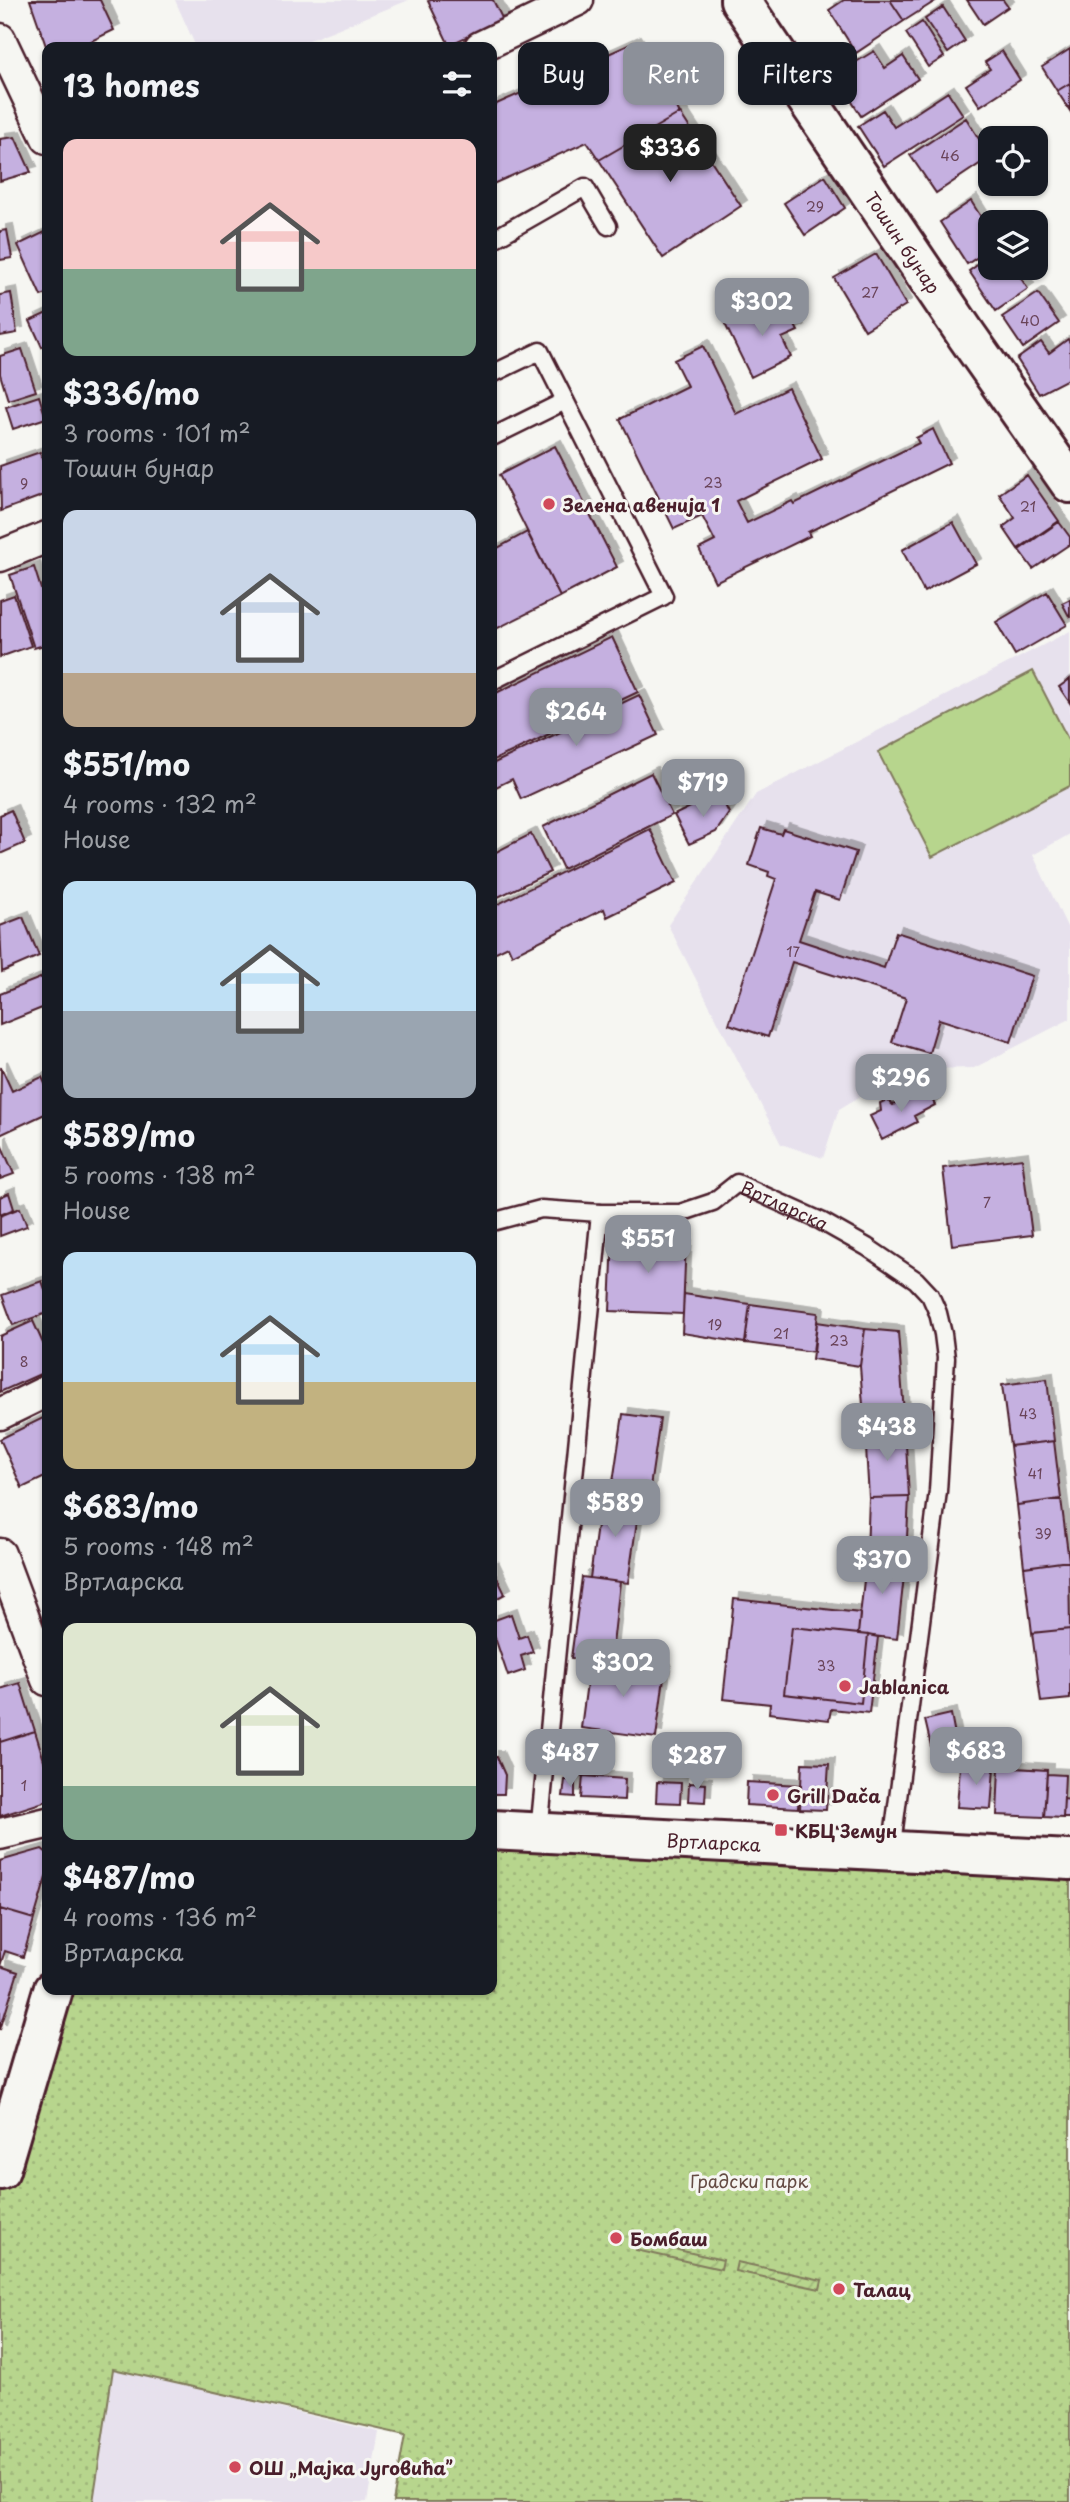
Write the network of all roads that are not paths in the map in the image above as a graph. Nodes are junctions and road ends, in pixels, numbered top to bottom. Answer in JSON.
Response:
{"nodes":[{"id":1,"x":578,"y":0,"type":"edge"},
{"id":2,"x":740,"y":0,"type":"edge"},
{"id":3,"x":0,"y":39,"type":"edge"},
{"id":4,"x":490,"y":42,"type":"edge"},
{"id":5,"x":42,"y":127,"type":"edge"},
{"id":6,"x":608,"y":226,"type":"dead end"},
{"id":7,"x":497,"y":237,"type":"edge"},
{"id":8,"x":497,"y":372,"type":"edge"},
{"id":9,"x":565,"y":401,"type":"junction"},
{"id":10,"x":497,"y":435,"type":"edge"},
{"id":11,"x":1070,"y":483,"type":"edge"},
{"id":12,"x":42,"y":539,"type":"edge"},
{"id":13,"x":0,"y":556,"type":"edge"},
{"id":14,"x":497,"y":679,"type":"edge"},
{"id":15,"x":600,"y":1213,"type":"junction"},
{"id":16,"x":497,"y":1221,"type":"edge"},
{"id":17,"x":42,"y":1393,"type":"edge"},
{"id":18,"x":0,"y":1414,"type":"edge"},
{"id":19,"x":2,"y":1568,"type":"edge"},
{"id":20,"x":42,"y":1668,"type":"edge"},
{"id":21,"x":42,"y":1824,"type":"edge"},
{"id":22,"x":497,"y":1830,"type":"edge"},
{"id":23,"x":539,"y":1832,"type":"junction"},
{"id":24,"x":0,"y":1834,"type":"edge"},
{"id":25,"x":891,"y":1852,"type":"junction"},
{"id":26,"x":1070,"y":1860,"type":"edge"},
{"id":27,"x":52,"y":1995,"type":"edge"},
{"id":28,"x":0,"y":2170,"type":"edge"}],
"edges":[{"from":1,"to":4,"type":"street"},
{"from":2,"to":11,"type":"main road","name":"Тошин бунар"},
{"from":3,"to":5,"type":"street"},
{"from":6,"to":7,"type":"lane"},
{"from":8,"to":9,"type":"lane"},
{"from":9,"to":10,"type":"lane"},
{"from":9,"to":14,"type":"lane"},
{"from":12,"to":13,"type":"street"},
{"from":15,"to":16,"type":"lane"},
{"from":15,"to":23,"type":"lane"},
{"from":15,"to":25,"type":"lane","name":"Вртларска"},
{"from":17,"to":18,"type":"street"},
{"from":19,"to":20,"type":"street"},
{"from":21,"to":24,"type":"street"},
{"from":22,"to":23,"type":"main road","name":"Вртларска"},
{"from":23,"to":25,"type":"main road","name":"Вртларска"},
{"from":25,"to":26,"type":"main road","name":"Вртларска"},
{"from":27,"to":28,"type":"main road"}]}
